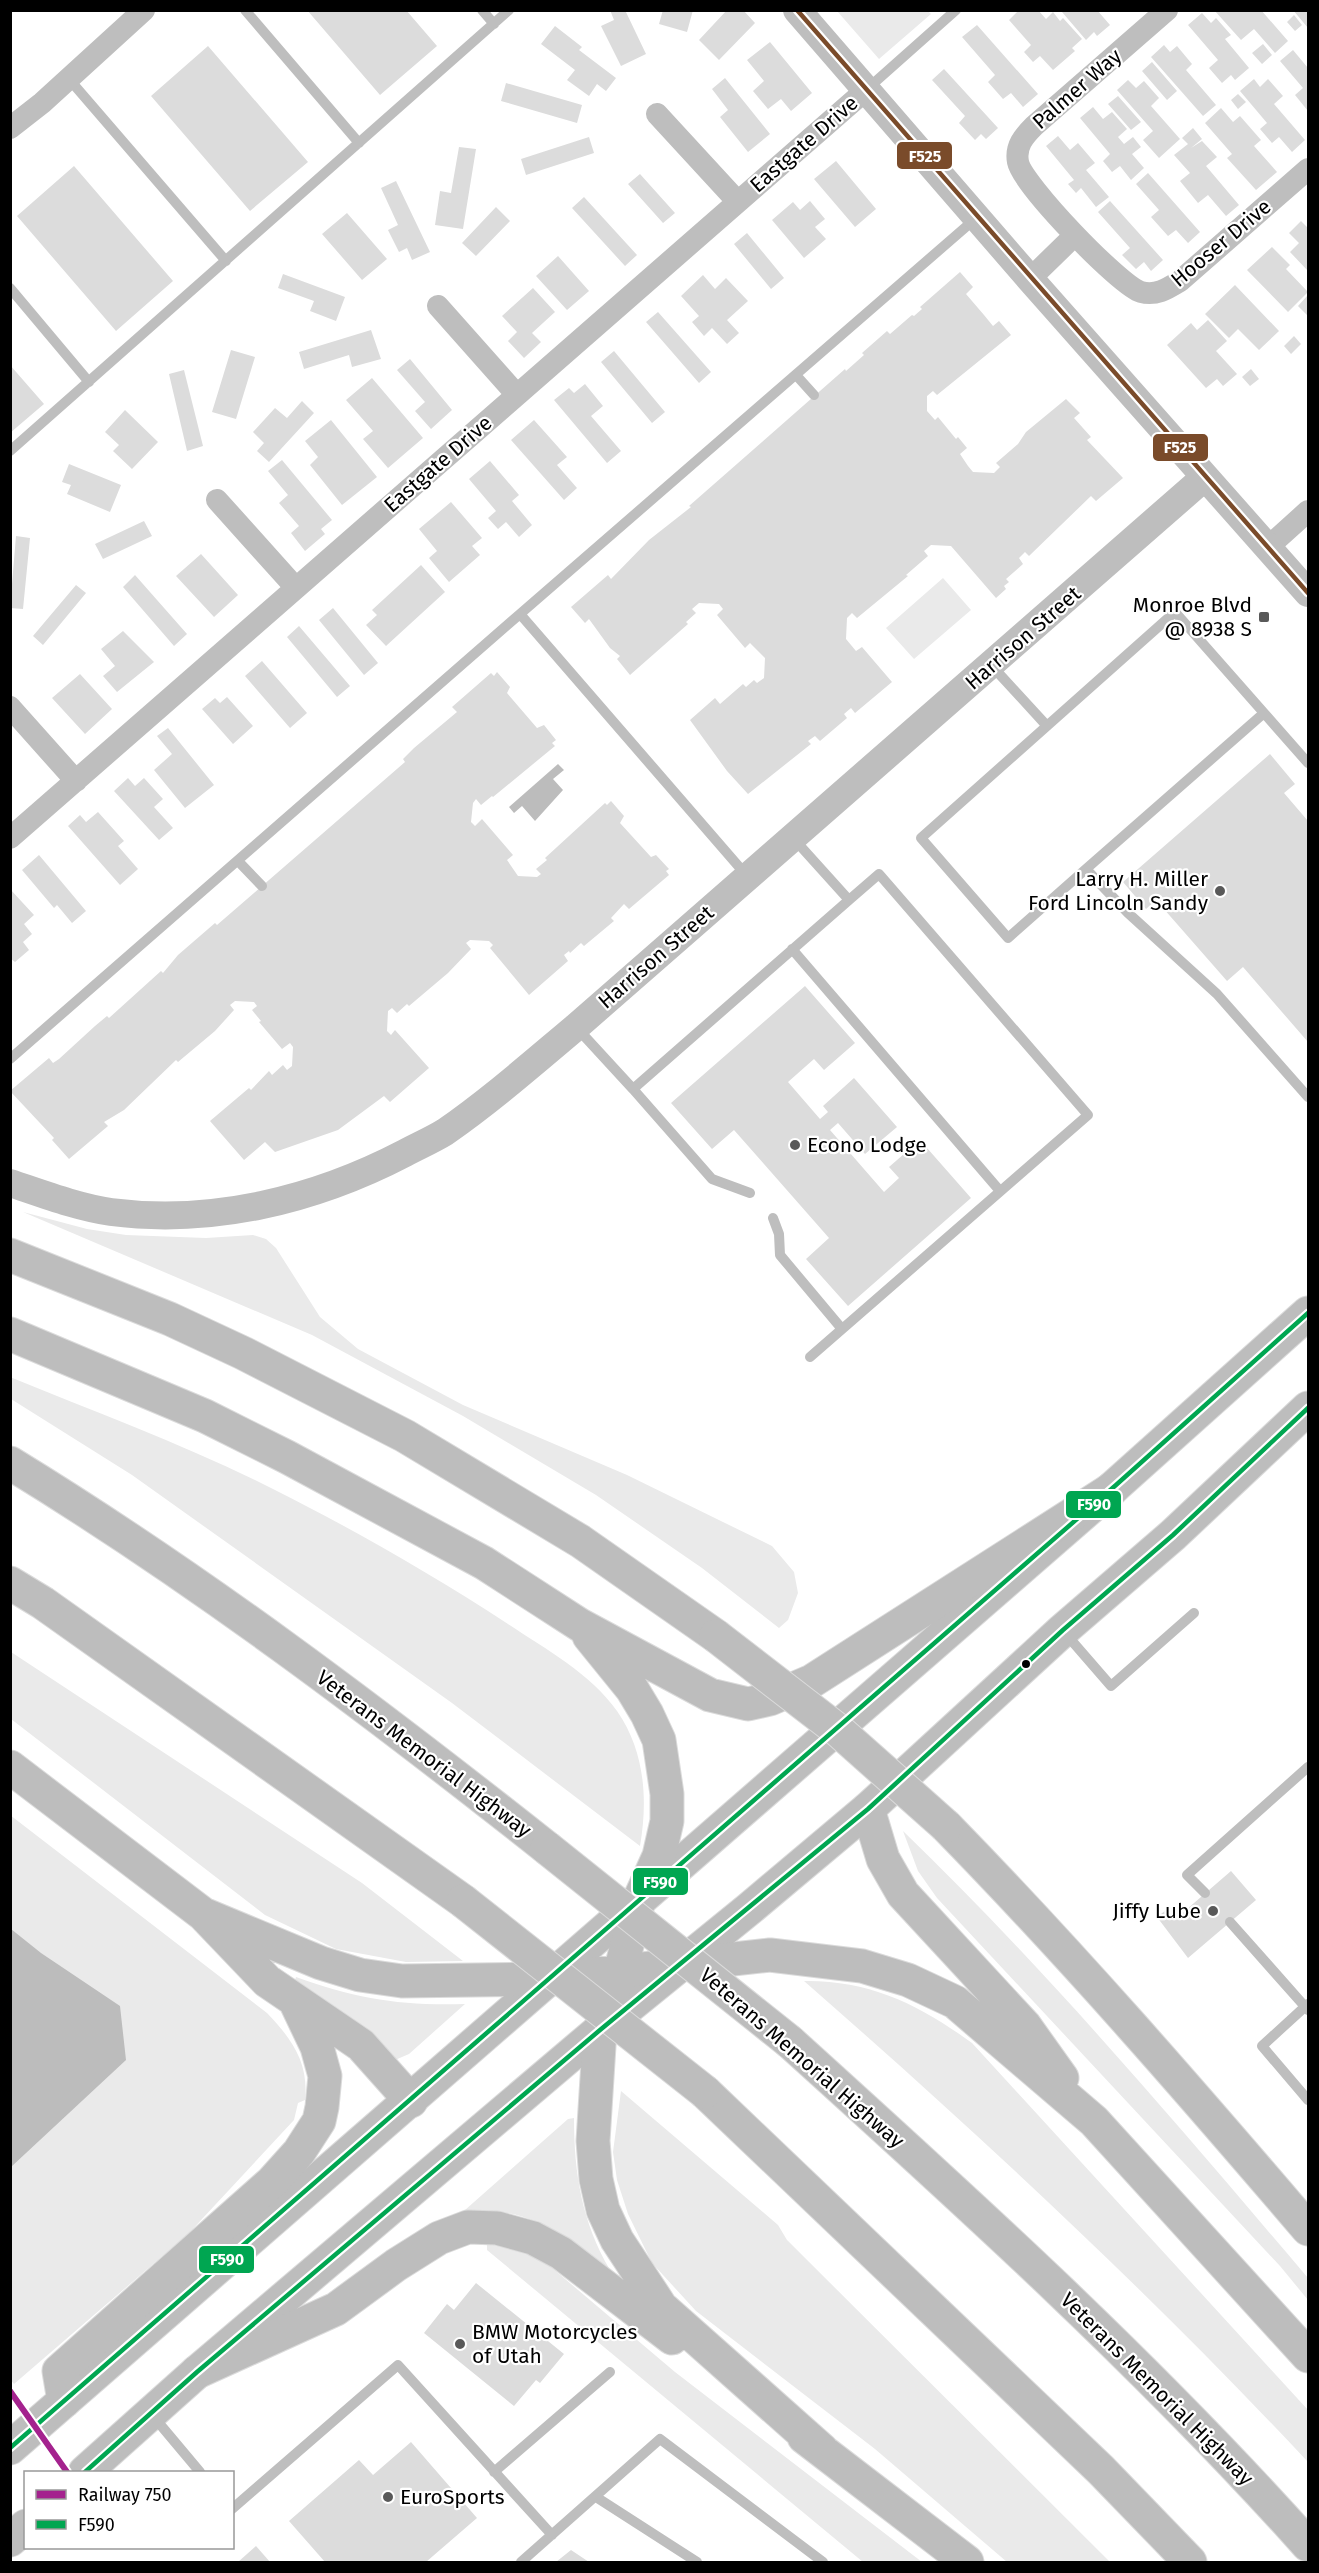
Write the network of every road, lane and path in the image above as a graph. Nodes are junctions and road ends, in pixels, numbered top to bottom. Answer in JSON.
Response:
{"nodes":[{"id":1,"x":144,"y":10,"type":"edge"},
{"id":2,"x":245,"y":10,"type":"edge"},
{"id":3,"x":482,"y":10,"type":"edge"},
{"id":4,"x":509,"y":10,"type":"edge"},
{"id":5,"x":797,"y":10,"type":"edge"},
{"id":6,"x":956,"y":10,"type":"edge"},
{"id":7,"x":1167,"y":10,"type":"edge"},
{"id":8,"x":494,"y":24,"type":"junction"},
{"id":9,"x":69,"y":79,"type":"junction"},
{"id":10,"x":866,"y":90,"type":"junction"},
{"id":11,"x":657,"y":114,"type":"dead end"},
{"id":12,"x":10,"y":128,"type":"edge"},
{"id":13,"x":359,"y":143,"type":"junction"},
{"id":14,"x":1308,"y":169,"type":"edge"},
{"id":15,"x":738,"y":202,"type":"junction"},
{"id":16,"x":977,"y":217,"type":"junction"},
{"id":17,"x":1075,"y":235,"type":"junction"},
{"id":18,"x":226,"y":261,"type":"junction"},
{"id":19,"x":1030,"y":279,"type":"junction"},
{"id":20,"x":10,"y":288,"type":"edge"},
{"id":21,"x":438,"y":306,"type":"dead end"},
{"id":22,"x":796,"y":375,"type":"junction"},
{"id":23,"x":89,"y":382,"type":"junction"},
{"id":24,"x":517,"y":395,"type":"junction"},
{"id":25,"x":814,"y":395,"type":"dead end"},
{"id":26,"x":10,"y":452,"type":"edge"},
{"id":27,"x":1205,"y":477,"type":"junction"},
{"id":28,"x":217,"y":500,"type":"dead end"},
{"id":29,"x":1308,"y":511,"type":"edge"},
{"id":30,"x":1268,"y":547,"type":"junction"},
{"id":31,"x":296,"y":588,"type":"junction"},
{"id":32,"x":1308,"y":593,"type":"edge"},
{"id":33,"x":520,"y":614,"type":"junction"},
{"id":34,"x":991,"y":665,"type":"junction"},
{"id":35,"x":10,"y":707,"type":"edge"},
{"id":36,"x":1264,"y":713,"type":"junction"},
{"id":37,"x":1047,"y":726,"type":"junction"},
{"id":38,"x":1308,"y":762,"type":"edge"},
{"id":39,"x":76,"y":781,"type":"junction"},
{"id":40,"x":10,"y":838,"type":"edge"},
{"id":41,"x":793,"y":838,"type":"junction"},
{"id":42,"x":238,"y":861,"type":"junction"},
{"id":43,"x":1086,"y":870,"type":"junction"},
{"id":44,"x":748,"y":877,"type":"junction"},
{"id":45,"x":262,"y":886,"type":"dead end"},
{"id":46,"x":849,"y":900,"type":"junction"},
{"id":47,"x":792,"y":949,"type":"junction"},
{"id":48,"x":576,"y":1027,"type":"junction"},
{"id":49,"x":10,"y":1059,"type":"edge"},
{"id":50,"x":633,"y":1089,"type":"junction"},
{"id":51,"x":1308,"y":1097,"type":"edge"},
{"id":52,"x":10,"y":1183,"type":"edge"},
{"id":53,"x":1000,"y":1191,"type":"junction"},
{"id":54,"x":750,"y":1193,"type":"dead end"},
{"id":55,"x":773,"y":1218,"type":"dead end"},
{"id":56,"x":10,"y":1255,"type":"edge"},
{"id":57,"x":1308,"y":1313,"type":"edge"},
{"id":58,"x":842,"y":1329,"type":"junction"},
{"id":59,"x":10,"y":1334,"type":"edge"},
{"id":60,"x":810,"y":1356,"type":"dead end"},
{"id":61,"x":1308,"y":1408,"type":"edge"},
{"id":62,"x":10,"y":1463,"type":"edge"},
{"id":63,"x":1112,"y":1489,"type":"junction"},
{"id":64,"x":10,"y":1583,"type":"edge"},
{"id":65,"x":1194,"y":1613,"type":"dead end"},
{"id":66,"x":580,"y":1626,"type":"junction"},
{"id":67,"x":1063,"y":1630,"type":"junction"},
{"id":68,"x":10,"y":1767,"type":"edge"},
{"id":69,"x":1308,"y":1767,"type":"edge"},
{"id":70,"x":868,"y":1809,"type":"junction"},
{"id":71,"x":1205,"y":1893,"type":"dead end"},
{"id":72,"x":639,"y":1900,"type":"junction"},
{"id":73,"x":203,"y":1914,"type":"junction"},
{"id":74,"x":1230,"y":1922,"type":"dead end"},
{"id":75,"x":681,"y":1965,"type":"junction"},
{"id":76,"x":620,"y":1972,"type":"junction"},
{"id":77,"x":551,"y":1979,"type":"junction"},
{"id":78,"x":296,"y":2003,"type":"junction"},
{"id":79,"x":1308,"y":2007,"type":"edge"},
{"id":80,"x":600,"y":2030,"type":"junction"},
{"id":81,"x":1308,"y":2100,"type":"edge"},
{"id":82,"x":411,"y":2102,"type":"junction"},
{"id":83,"x":1094,"y":2121,"type":"junction"},
{"id":84,"x":1308,"y":2229,"type":"edge"},
{"id":85,"x":1308,"y":2356,"type":"edge"},
{"id":86,"x":197,"y":2372,"type":"junction"},
{"id":87,"x":610,"y":2372,"type":"dead end"},
{"id":88,"x":64,"y":2401,"type":"junction"},
{"id":89,"x":150,"y":2414,"type":"junction"},
{"id":90,"x":10,"y":2448,"type":"edge"},
{"id":91,"x":822,"y":2450,"type":"junction"},
{"id":92,"x":86,"y":2471,"type":"edge"},
{"id":93,"x":199,"y":2471,"type":"edge"},
{"id":94,"x":494,"y":2472,"type":"junction"},
{"id":95,"x":596,"y":2497,"type":"junction"},
{"id":96,"x":234,"y":2507,"type":"edge"},
{"id":97,"x":24,"y":2528,"type":"edge"},
{"id":98,"x":552,"y":2535,"type":"junction"},
{"id":99,"x":10,"y":2540,"type":"edge"},
{"id":100,"x":1308,"y":2545,"type":"edge"},
{"id":101,"x":521,"y":2562,"type":"edge"},
{"id":102,"x":697,"y":2562,"type":"edge"},
{"id":103,"x":823,"y":2562,"type":"edge"},
{"id":104,"x":967,"y":2562,"type":"edge"},
{"id":105,"x":1190,"y":2562,"type":"edge"}],
"edges":[{"from":1,"to":9,"type":"street"},
{"from":2,"to":13,"type":"lane"},
{"from":3,"to":8,"type":"lane"},
{"from":4,"to":8,"type":"lane"},
{"from":5,"to":10,"type":"street"},
{"from":6,"to":10,"type":"lane"},
{"from":7,"to":17,"type":"street","name":"Palmer Way"},
{"from":8,"to":13,"type":"lane"},
{"from":9,"to":12,"type":"street"},
{"from":9,"to":18,"type":"lane"},
{"from":10,"to":15,"type":"street","name":"Eastgate Drive"},
{"from":10,"to":16,"type":"street"},
{"from":11,"to":15,"type":"street"},
{"from":13,"to":18,"type":"lane"},
{"from":14,"to":17,"type":"street","name":"Hooser Drive"},
{"from":15,"to":24,"type":"street","name":"Eastgate Drive"},
{"from":16,"to":19,"type":"street"},
{"from":16,"to":22,"type":"lane"},
{"from":17,"to":19,"type":"street"},
{"from":18,"to":23,"type":"lane"},
{"from":19,"to":27,"type":"street"},
{"from":20,"to":23,"type":"lane"},
{"from":21,"to":24,"type":"street"},
{"from":22,"to":25,"type":"lane"},
{"from":22,"to":33,"type":"lane"},
{"from":23,"to":26,"type":"lane"},
{"from":24,"to":31,"type":"street","name":"Eastgate Drive"},
{"from":27,"to":30,"type":"street"},
{"from":27,"to":34,"type":"street","name":"Harrison Street"},
{"from":28,"to":31,"type":"street"},
{"from":29,"to":30,"type":"street"},
{"from":30,"to":32,"type":"street"},
{"from":31,"to":39,"type":"street","name":"Eastgate Drive"},
{"from":33,"to":42,"type":"lane"},
{"from":33,"to":44,"type":"lane"},
{"from":34,"to":37,"type":"lane"},
{"from":34,"to":41,"type":"street","name":"Harrison Street"},
{"from":35,"to":39,"type":"street"},
{"from":36,"to":37,"type":"lane"},
{"from":36,"to":38,"type":"lane"},
{"from":36,"to":43,"type":"lane"},
{"from":37,"to":43,"type":"lane"},
{"from":39,"to":40,"type":"street","name":"Eastgate Drive"},
{"from":41,"to":44,"type":"street","name":"Harrison Street"},
{"from":41,"to":46,"type":"lane"},
{"from":42,"to":45,"type":"lane"},
{"from":42,"to":49,"type":"lane"},
{"from":43,"to":51,"type":"lane"},
{"from":44,"to":48,"type":"street","name":"Harrison Street"},
{"from":46,"to":47,"type":"lane"},
{"from":46,"to":53,"type":"lane"},
{"from":47,"to":50,"type":"lane"},
{"from":47,"to":53,"type":"lane"},
{"from":48,"to":50,"type":"lane"},
{"from":48,"to":52,"type":"street","name":"Harrison Street"},
{"from":50,"to":54,"type":"lane"},
{"from":53,"to":58,"type":"lane"},
{"from":55,"to":58,"type":"lane"},
{"from":56,"to":84,"type":"main road","bridge":true},
{"from":57,"to":63,"type":"main road"},
{"from":58,"to":60,"type":"lane"},
{"from":59,"to":66,"type":"main road"},
{"from":61,"to":67,"type":"main road"},
{"from":62,"to":100,"type":"main road","name":"Veterans Memorial Highway","bridge":true},
{"from":63,"to":66,"type":"main road"},
{"from":63,"to":72,"type":"main road"},
{"from":64,"to":105,"type":"main road","bridge":true},
{"from":65,"to":67,"type":"lane"},
{"from":66,"to":72,"type":"main road"},
{"from":67,"to":70,"type":"main road"},
{"from":68,"to":73,"type":"main road"},
{"from":69,"to":71,"type":"lane"},
{"from":70,"to":75,"type":"main road"},
{"from":70,"to":83,"type":"main road"},
{"from":72,"to":76,"type":"main road"},
{"from":72,"to":77,"type":"main road"},
{"from":73,"to":77,"type":"main road"},
{"from":73,"to":78,"type":"main road"},
{"from":74,"to":79,"type":"lane"},
{"from":75,"to":76,"type":"main road"},
{"from":75,"to":80,"type":"main road"},
{"from":75,"to":83,"type":"main road"},
{"from":76,"to":77,"type":"main road"},
{"from":76,"to":80,"type":"main road"},
{"from":77,"to":82,"type":"main road"},
{"from":78,"to":82,"type":"main road"},
{"from":78,"to":88,"type":"main road"},
{"from":79,"to":81,"type":"lane"},
{"from":80,"to":86,"type":"main road"},
{"from":80,"to":91,"type":"main road"},
{"from":82,"to":88,"type":"main road"},
{"from":83,"to":85,"type":"main road"},
{"from":86,"to":89,"type":"main road"},
{"from":86,"to":91,"type":"main road"},
{"from":87,"to":94,"type":"lane"},
{"from":88,"to":90,"type":"main road"},
{"from":89,"to":92,"type":"main road"},
{"from":89,"to":93,"type":"lane"},
{"from":91,"to":104,"type":"main road"},
{"from":94,"to":96,"type":"lane"},
{"from":94,"to":98,"type":"lane"},
{"from":95,"to":98,"type":"lane"},
{"from":95,"to":102,"type":"lane"},
{"from":95,"to":103,"type":"lane"},
{"from":97,"to":99,"type":"main road"},
{"from":98,"to":101,"type":"lane"}]}
